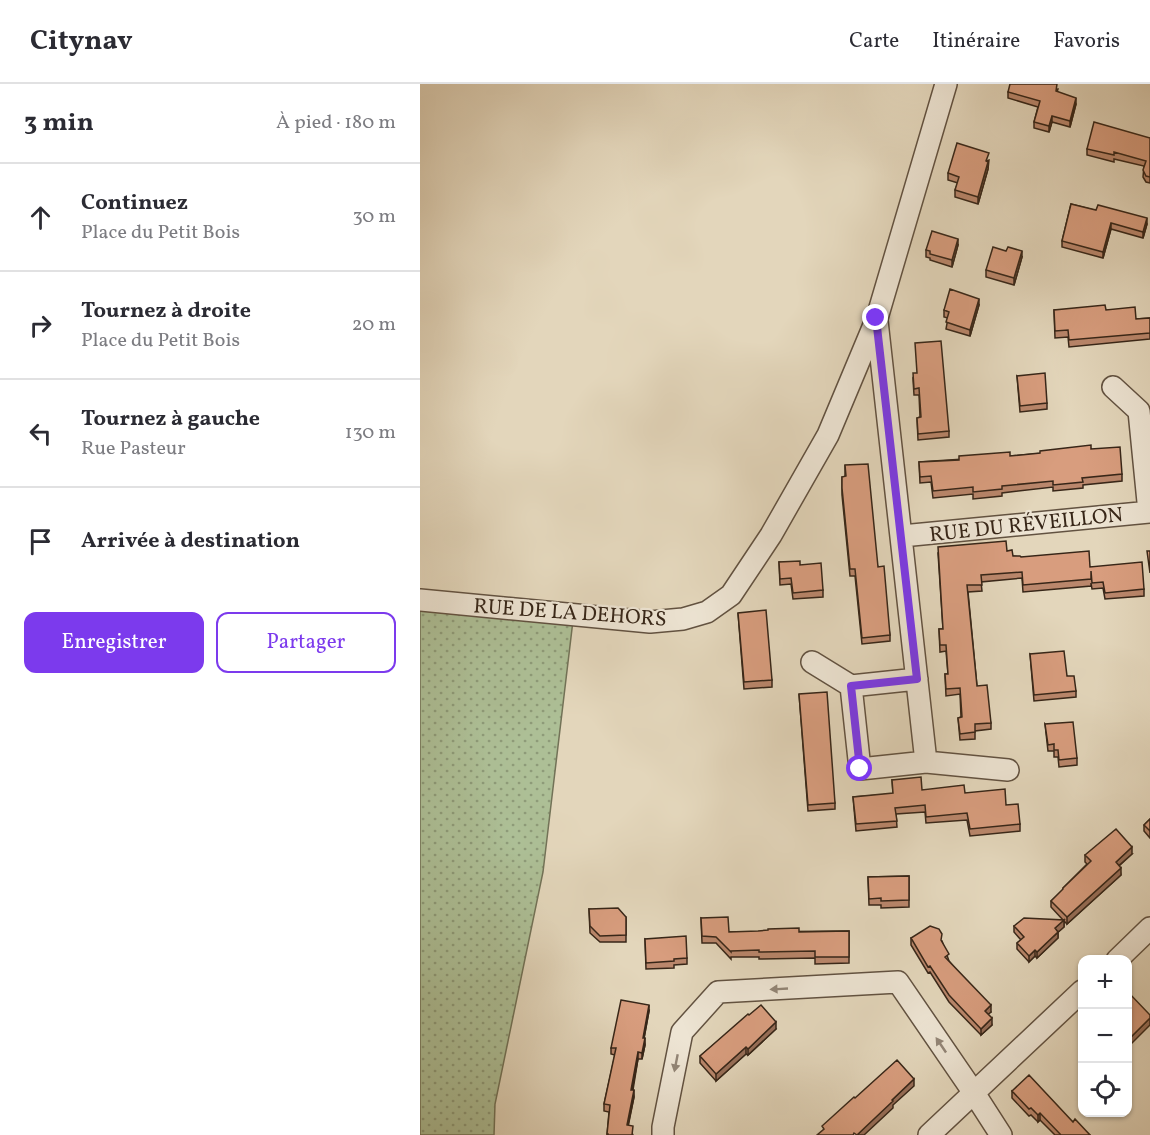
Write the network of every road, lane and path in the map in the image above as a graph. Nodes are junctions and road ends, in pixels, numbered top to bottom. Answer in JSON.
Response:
{"nodes":[{"id":1,"x":946,"y":84,"type":"edge"},
{"id":2,"x":876,"y":318,"type":"junction"},
{"id":3,"x":1113,"y":387,"type":"dead end"},
{"id":4,"x":1150,"y":512,"type":"edge"},
{"id":5,"x":902,"y":536,"type":"junction"},
{"id":6,"x":420,"y":600,"type":"edge"},
{"id":7,"x":812,"y":662,"type":"dead end"},
{"id":8,"x":917,"y":679,"type":"junction"},
{"id":9,"x":851,"y":686,"type":"junction"},
{"id":10,"x":926,"y":762,"type":"junction"},
{"id":11,"x":1008,"y":771,"type":"dead end"},
{"id":12,"x":1150,"y":928,"type":"edge"},
{"id":13,"x":1122,"y":955,"type":"edge"},
{"id":14,"x":1078,"y":997,"type":"edge"},
{"id":15,"x":974,"y":1093,"type":"junction"},
{"id":16,"x":663,"y":1135,"type":"edge"},
{"id":17,"x":929,"y":1135,"type":"edge"},
{"id":18,"x":1001,"y":1135,"type":"edge"}],
"edges":[{"from":1,"to":2,"type":"street","name":"RUE DE LA DEHORS"},
{"from":2,"to":5,"type":"street"},
{"from":2,"to":6,"type":"street","name":"RUE DE LA DEHORS"},
{"from":3,"to":4,"type":"street"},
{"from":4,"to":5,"type":"street","name":"RUE DU RÉVEILLON"},
{"from":5,"to":8,"type":"street"},
{"from":7,"to":9,"type":"street"},
{"from":8,"to":9,"type":"street"},
{"from":8,"to":10,"type":"street"},
{"from":9,"to":10,"type":"street"},
{"from":10,"to":11,"type":"street"},
{"from":12,"to":13,"type":"street"},
{"from":14,"to":15,"type":"street"},
{"from":15,"to":16,"type":"street","one_way":true},
{"from":15,"to":17,"type":"street"},
{"from":15,"to":18,"type":"street"}]}
